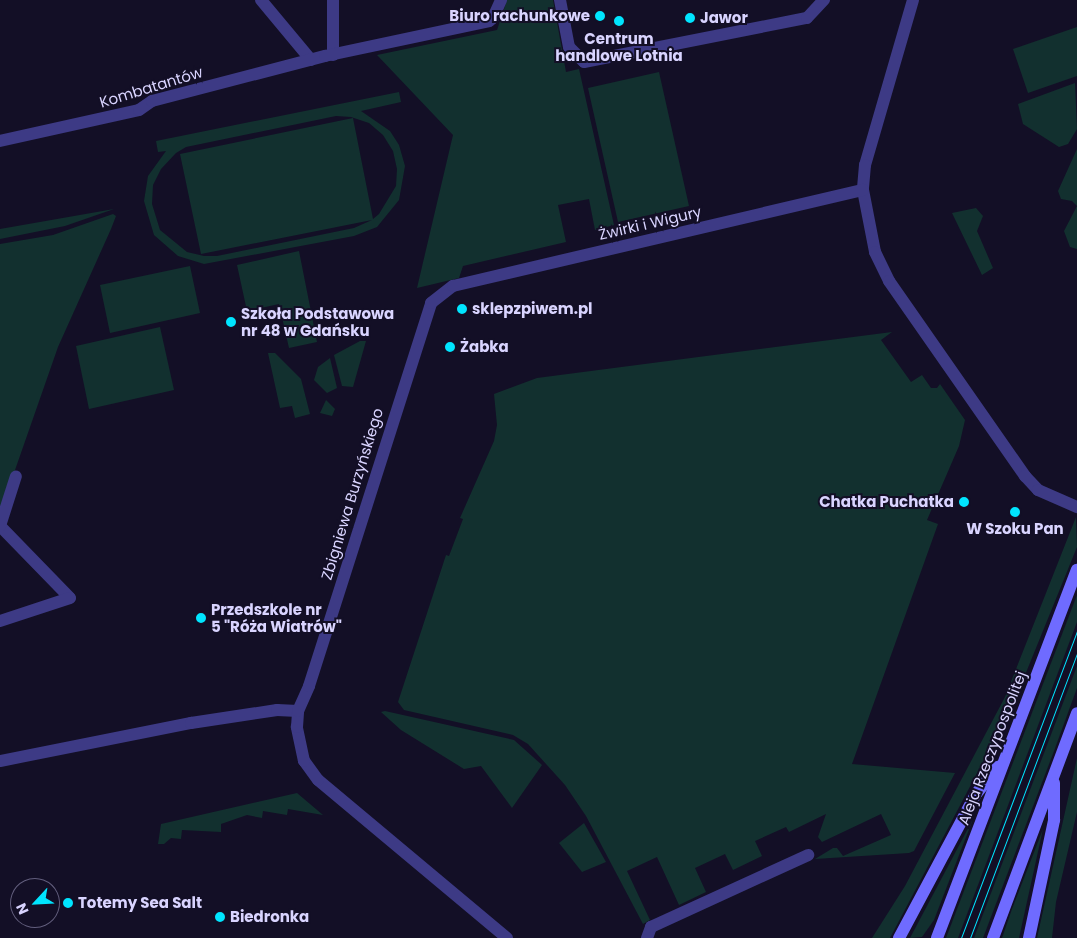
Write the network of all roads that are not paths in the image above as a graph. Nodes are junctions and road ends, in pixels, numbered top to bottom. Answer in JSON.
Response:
{"nodes":[{"id":1,"x":261,"y":0,"type":"edge"},
{"id":2,"x":333,"y":0,"type":"edge"},
{"id":3,"x":501,"y":0,"type":"edge"},
{"id":4,"x":560,"y":0,"type":"edge"},
{"id":5,"x":824,"y":0,"type":"edge"},
{"id":6,"x":914,"y":0,"type":"edge"},
{"id":7,"x":333,"y":54,"type":"junction"},
{"id":8,"x":311,"y":60,"type":"junction"},
{"id":9,"x":0,"y":141,"type":"edge"},
{"id":10,"x":863,"y":190,"type":"junction"},
{"id":11,"x":444,"y":290,"type":"joint"},
{"id":12,"x":16,"y":476,"type":"dead end"},
{"id":13,"x":1077,"y":507,"type":"edge"},
{"id":14,"x":0,"y":526,"type":"edge"},
{"id":15,"x":1077,"y":570,"type":"edge"},
{"id":16,"x":0,"y":621,"type":"edge"},
{"id":17,"x":298,"y":711,"type":"junction"},
{"id":18,"x":1077,"y":713,"type":"edge"},
{"id":19,"x":1006,"y":757,"type":"junction"},
{"id":20,"x":0,"y":761,"type":"edge"},
{"id":21,"x":1055,"y":773,"type":"junction"},
{"id":22,"x":808,"y":854,"type":"dead end"},
{"id":23,"x":507,"y":938,"type":"edge"},
{"id":24,"x":647,"y":938,"type":"edge"},
{"id":25,"x":899,"y":938,"type":"edge"},
{"id":26,"x":937,"y":938,"type":"edge"},
{"id":27,"x":993,"y":938,"type":"edge"},
{"id":28,"x":1029,"y":938,"type":"edge"}],
"edges":[{"from":1,"to":8,"type":"street"},
{"from":2,"to":7,"type":"street"},
{"from":3,"to":7,"type":"street","name":"Kombatantów"},
{"from":4,"to":5,"type":"street"},
{"from":6,"to":10,"type":"street"},
{"from":7,"to":8,"type":"street","name":"Kombatantów"},
{"from":8,"to":9,"type":"street","name":"Kombatantów"},
{"from":10,"to":11,"type":"street","name":"Żwirki i Wigury"},
{"from":10,"to":13,"type":"street"},
{"from":11,"to":17,"type":"street","name":"Zbigniewa Burzyńskiego"},
{"from":12,"to":14,"type":"street"},
{"from":14,"to":16,"type":"street"},
{"from":15,"to":19,"type":"main road","name":"Aleja Rzeczypospolitej"},
{"from":17,"to":20,"type":"street"},
{"from":17,"to":23,"type":"street","name":"Zbigniewa Burzyńskiego"},
{"from":18,"to":21,"type":"main road"},
{"from":19,"to":25,"type":"main road"},
{"from":19,"to":26,"type":"main road","name":"Aleja Rzeczypospolitej"},
{"from":21,"to":27,"type":"main road"},
{"from":21,"to":28,"type":"main road"},
{"from":22,"to":24,"type":"street"}]}
